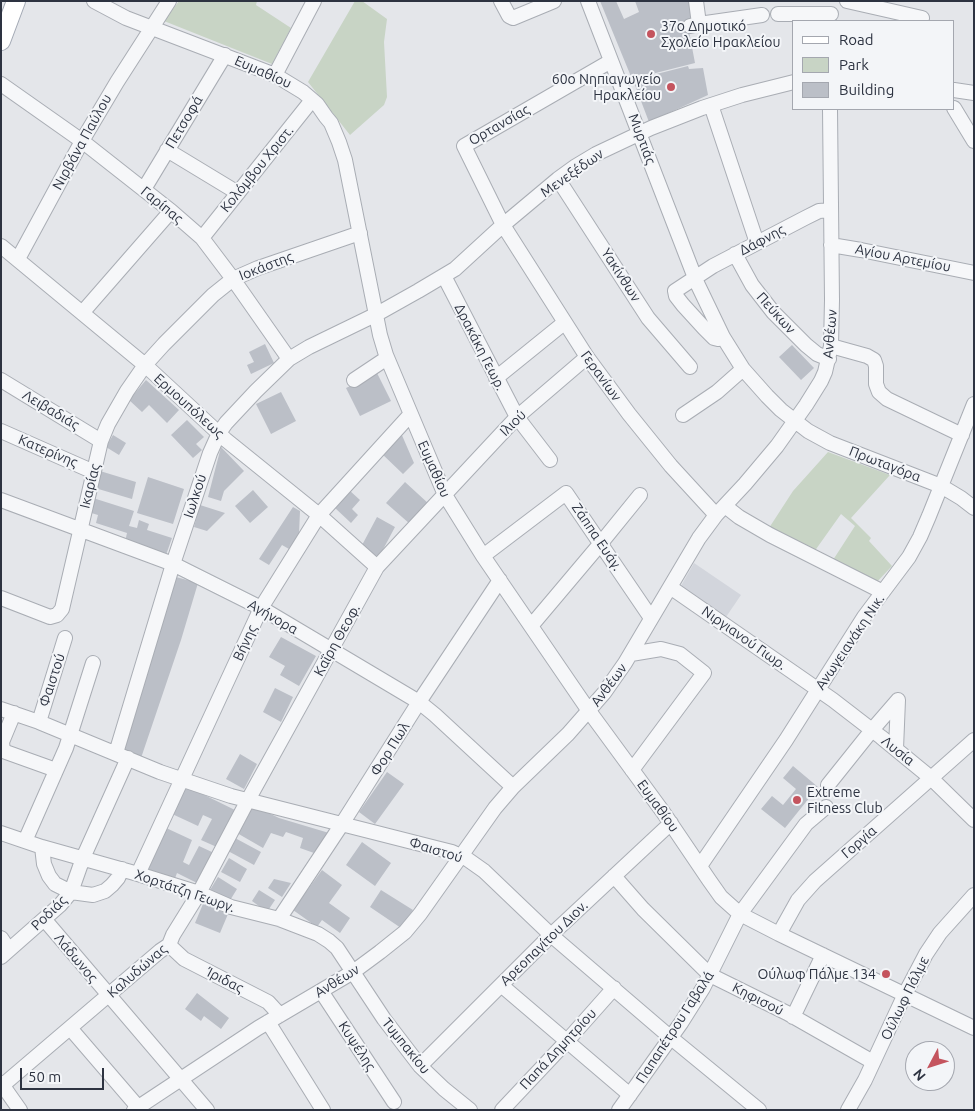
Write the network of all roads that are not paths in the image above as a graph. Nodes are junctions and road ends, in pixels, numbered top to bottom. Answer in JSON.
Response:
{"nodes":[{"id":1,"x":16,"y":1,"type":"edge"},
{"id":2,"x":94,"y":1,"type":"edge"},
{"id":3,"x":169,"y":1,"type":"edge"},
{"id":4,"x":314,"y":1,"type":"edge"},
{"id":5,"x":501,"y":1,"type":"edge"},
{"id":6,"x":554,"y":1,"type":"edge"},
{"id":7,"x":588,"y":1,"type":"edge"},
{"id":8,"x":696,"y":1,"type":"edge"},
{"id":9,"x":846,"y":1,"type":"edge"},
{"id":10,"x":831,"y":12,"type":"edge"},
{"id":11,"x":778,"y":14,"type":"dead end"},
{"id":12,"x":762,"y":15,"type":"dead end"},
{"id":13,"x":922,"y":18,"type":"dead end"},
{"id":14,"x":4,"y":23,"type":"edge"},
{"id":15,"x":151,"y":28,"type":"junction"},
{"id":16,"x":1,"y":41,"type":"edge"},
{"id":17,"x":225,"y":55,"type":"junction"},
{"id":18,"x":611,"y":61,"type":"junction"},
{"id":19,"x":275,"y":74,"type":"junction"},
{"id":20,"x":792,"y":83,"type":"edge"},
{"id":21,"x":1,"y":84,"type":"edge"},
{"id":22,"x":955,"y":90,"type":"edge"},
{"id":23,"x":974,"y":93,"type":"edge"},
{"id":24,"x":312,"y":100,"type":"junction"},
{"id":25,"x":711,"y":105,"type":"junction"},
{"id":26,"x":830,"y":110,"type":"edge"},
{"id":27,"x":955,"y":110,"type":"edge"},
{"id":28,"x":640,"y":133,"type":"junction"},
{"id":29,"x":82,"y":141,"type":"junction"},
{"id":30,"x":974,"y":141,"type":"edge"},
{"id":31,"x":167,"y":150,"type":"junction"},
{"id":32,"x":558,"y":179,"type":"junction"},
{"id":33,"x":144,"y":189,"type":"junction"},
{"id":34,"x":238,"y":193,"type":"junction"},
{"id":35,"x":830,"y":210,"type":"junction"},
{"id":36,"x":171,"y":211,"type":"junction"},
{"id":37,"x":503,"y":225,"type":"junction"},
{"id":38,"x":360,"y":233,"type":"junction"},
{"id":39,"x":202,"y":238,"type":"junction"},
{"id":40,"x":757,"y":243,"type":"junction"},
{"id":41,"x":831,"y":245,"type":"junction"},
{"id":42,"x":1,"y":246,"type":"edge"},
{"id":43,"x":735,"y":254,"type":"junction"},
{"id":44,"x":18,"y":259,"type":"junction"},
{"id":45,"x":974,"y":273,"type":"edge"},
{"id":46,"x":444,"y":276,"type":"junction"},
{"id":47,"x":696,"y":277,"type":"junction"},
{"id":48,"x":233,"y":279,"type":"junction"},
{"id":49,"x":82,"y":312,"type":"junction"},
{"id":50,"x":377,"y":314,"type":"junction"},
{"id":51,"x":564,"y":323,"type":"junction"},
{"id":52,"x":723,"y":337,"type":"junction"},
{"id":53,"x":830,"y":353,"type":"junction"},
{"id":54,"x":387,"y":358,"type":"junction"},
{"id":55,"x":587,"y":358,"type":"junction"},
{"id":56,"x":289,"y":359,"type":"junction"},
{"id":57,"x":145,"y":366,"type":"junction"},
{"id":58,"x":690,"y":367,"type":"dead end"},
{"id":59,"x":743,"y":369,"type":"junction"},
{"id":60,"x":496,"y":378,"type":"junction"},
{"id":61,"x":1,"y":380,"type":"edge"},
{"id":62,"x":354,"y":380,"type":"dead end"},
{"id":63,"x":974,"y":404,"type":"edge"},
{"id":64,"x":410,"y":415,"type":"junction"},
{"id":65,"x":683,"y":415,"type":"dead end"},
{"id":66,"x":517,"y":417,"type":"junction"},
{"id":67,"x":795,"y":422,"type":"junction"},
{"id":68,"x":1,"y":431,"type":"edge"},
{"id":69,"x":219,"y":433,"type":"junction"},
{"id":70,"x":962,"y":434,"type":"junction"},
{"id":71,"x":101,"y":441,"type":"junction"},
{"id":72,"x":550,"y":460,"type":"dead end"},
{"id":73,"x":94,"y":472,"type":"junction"},
{"id":74,"x":941,"y":486,"type":"junction"},
{"id":75,"x":445,"y":495,"type":"junction"},
{"id":76,"x":640,"y":495,"type":"dead end"},
{"id":77,"x":1,"y":500,"type":"edge"},
{"id":78,"x":974,"y":508,"type":"edge"},
{"id":79,"x":721,"y":510,"type":"junction"},
{"id":80,"x":319,"y":515,"type":"junction"},
{"id":81,"x":80,"y":529,"type":"junction"},
{"id":82,"x":601,"y":543,"type":"junction"},
{"id":83,"x":483,"y":556,"type":"junction"},
{"id":84,"x":173,"y":564,"type":"junction"},
{"id":85,"x":377,"y":567,"type":"junction"},
{"id":86,"x":500,"y":580,"type":"junction"},
{"id":87,"x":670,"y":587,"type":"junction"},
{"id":88,"x":883,"y":592,"type":"junction"},
{"id":89,"x":1,"y":598,"type":"edge"},
{"id":90,"x":261,"y":608,"type":"junction"},
{"id":91,"x":651,"y":618,"type":"junction"},
{"id":92,"x":531,"y":626,"type":"junction"},
{"id":93,"x":65,"y":638,"type":"dead end"},
{"id":94,"x":331,"y":651,"type":"junction"},
{"id":95,"x":631,"y":654,"type":"junction"},
{"id":96,"x":92,"y":663,"type":"dead end"},
{"id":97,"x":817,"y":690,"type":"junction"},
{"id":98,"x":420,"y":702,"type":"junction"},
{"id":99,"x":7,"y":711,"type":"edge"},
{"id":100,"x":588,"y":712,"type":"junction"},
{"id":101,"x":39,"y":722,"type":"junction"},
{"id":102,"x":872,"y":730,"type":"junction"},
{"id":103,"x":70,"y":735,"type":"junction"},
{"id":104,"x":974,"y":740,"type":"edge"},
{"id":105,"x":896,"y":749,"type":"junction"},
{"id":106,"x":122,"y":755,"type":"junction"},
{"id":107,"x":56,"y":770,"type":"junction"},
{"id":108,"x":632,"y":770,"type":"junction"},
{"id":109,"x":931,"y":778,"type":"junction"},
{"id":110,"x":181,"y":779,"type":"junction"},
{"id":111,"x":828,"y":785,"type":"dead end"},
{"id":112,"x":513,"y":787,"type":"junction"},
{"id":113,"x":248,"y":800,"type":"junction"},
{"id":114,"x":826,"y":808,"type":"dead end"},
{"id":115,"x":974,"y":820,"type":"edge"},
{"id":116,"x":671,"y":823,"type":"junction"},
{"id":117,"x":342,"y":824,"type":"junction"},
{"id":118,"x":1,"y":833,"type":"edge"},
{"id":119,"x":25,"y":841,"type":"junction"},
{"id":120,"x":42,"y":847,"type":"junction"},
{"id":121,"x":461,"y":856,"type":"junction"},
{"id":122,"x":83,"y":858,"type":"junction"},
{"id":123,"x":700,"y":866,"type":"junction"},
{"id":124,"x":122,"y":869,"type":"junction"},
{"id":125,"x":138,"y":874,"type":"junction"},
{"id":126,"x":614,"y":876,"type":"junction"},
{"id":127,"x":70,"y":892,"type":"junction"},
{"id":128,"x":199,"y":893,"type":"junction"},
{"id":129,"x":974,"y":895,"type":"edge"},
{"id":130,"x":740,"y":914,"type":"junction"},
{"id":131,"x":44,"y":919,"type":"junction"},
{"id":132,"x":279,"y":919,"type":"junction"},
{"id":133,"x":780,"y":934,"type":"junction"},
{"id":134,"x":551,"y":935,"type":"junction"},
{"id":135,"x":1,"y":938,"type":"edge"},
{"id":136,"x":169,"y":945,"type":"junction"},
{"id":137,"x":5,"y":954,"type":"edge"},
{"id":138,"x":822,"y":955,"type":"junction"},
{"id":139,"x":353,"y":972,"type":"junction"},
{"id":140,"x":710,"y":975,"type":"junction"},
{"id":141,"x":501,"y":985,"type":"junction"},
{"id":142,"x":614,"y":988,"type":"junction"},
{"id":143,"x":321,"y":991,"type":"junction"},
{"id":144,"x":905,"y":994,"type":"junction"},
{"id":145,"x":108,"y":995,"type":"junction"},
{"id":146,"x":793,"y":1017,"type":"junction"},
{"id":147,"x":274,"y":1019,"type":"junction"},
{"id":148,"x":70,"y":1028,"type":"junction"},
{"id":149,"x":974,"y":1028,"type":"edge"},
{"id":150,"x":670,"y":1037,"type":"junction"},
{"id":151,"x":567,"y":1041,"type":"junction"},
{"id":152,"x":873,"y":1062,"type":"junction"},
{"id":153,"x":420,"y":1066,"type":"junction"},
{"id":154,"x":180,"y":1079,"type":"junction"},
{"id":155,"x":2,"y":1084,"type":"edge"},
{"id":156,"x":630,"y":1096,"type":"junction"},
{"id":157,"x":394,"y":1102,"type":"dead end"},
{"id":158,"x":752,"y":1107,"type":"edge"},
{"id":159,"x":136,"y":1108,"type":"edge"},
{"id":160,"x":20,"y":1110,"type":"edge"},
{"id":161,"x":207,"y":1110,"type":"edge"},
{"id":162,"x":323,"y":1110,"type":"edge"},
{"id":163,"x":470,"y":1110,"type":"edge"},
{"id":164,"x":502,"y":1110,"type":"edge"},
{"id":165,"x":620,"y":1110,"type":"edge"},
{"id":166,"x":848,"y":1110,"type":"edge"}],
"edges":[{"from":1,"to":14,"type":"main road"},
{"from":2,"to":15,"type":"street","name":"Ευμαθίου"},
{"from":3,"to":15,"type":"street","name":"Νιρβάνα Παύλου"},
{"from":4,"to":19,"type":"street"},
{"from":5,"to":6,"type":"street"},
{"from":7,"to":18,"type":"street","name":"Μυρτιάς"},
{"from":8,"to":12,"type":"street"},
{"from":9,"to":13,"type":"street"},
{"from":10,"to":11,"type":"street"},
{"from":14,"to":16,"type":"main road"},
{"from":15,"to":17,"type":"street","name":"Ευμαθίου"},
{"from":15,"to":29,"type":"street","name":"Νιρβάνα Παύλου"},
{"from":17,"to":19,"type":"street","name":"Ευμαθίου"},
{"from":17,"to":31,"type":"street","name":"Πετσοφά"},
{"from":18,"to":28,"type":"street","name":"Μυρτιάς"},
{"from":18,"to":37,"type":"street","name":"Ορτανσίας"},
{"from":19,"to":24,"type":"street","name":"Ευμαθίου"},
{"from":20,"to":25,"type":"street","name":"Μενεξέδων"},
{"from":21,"to":29,"type":"street","name":"Γαρίπας"},
{"from":22,"to":23,"type":"street"},
{"from":24,"to":34,"type":"street","name":"Κολόμβου Χριστ."},
{"from":24,"to":38,"type":"street","name":"Ευμαθίου"},
{"from":25,"to":28,"type":"street","name":"Μενεξέδων"},
{"from":25,"to":40,"type":"street"},
{"from":26,"to":35,"type":"street","name":"Ανθέων"},
{"from":27,"to":30,"type":"street"},
{"from":28,"to":32,"type":"street","name":"Μενεξέδων"},
{"from":28,"to":47,"type":"street","name":"Μυρτιάς"},
{"from":29,"to":33,"type":"street","name":"Γαρίπας"},
{"from":29,"to":44,"type":"street","name":"Νιρβάνα Παύλου"},
{"from":31,"to":33,"type":"street","name":"Πετσοφά"},
{"from":31,"to":34,"type":"street"},
{"from":32,"to":37,"type":"street","name":"Μενεξέδων"},
{"from":32,"to":58,"type":"street","name":"Υακίνθων"},
{"from":33,"to":36,"type":"street","name":"Γαρίπας"},
{"from":34,"to":39,"type":"street","name":"Κολόμβου Χριστ."},
{"from":35,"to":40,"type":"street","name":"Δάφνης"},
{"from":35,"to":41,"type":"street","name":"Ανθέων"},
{"from":36,"to":39,"type":"street","name":"Γαρίπας"},
{"from":36,"to":49,"type":"street"},
{"from":37,"to":46,"type":"street","name":"Μενεξέδων"},
{"from":37,"to":51,"type":"street","name":"Γερανίων"},
{"from":38,"to":48,"type":"street","name":"Ιοκάστης"},
{"from":38,"to":50,"type":"street","name":"Ευμαθίου"},
{"from":39,"to":48,"type":"street","name":"Γαρίπας"},
{"from":40,"to":43,"type":"street","name":"Δάφνης"},
{"from":41,"to":45,"type":"street","name":"Αγίου Αρτεμίου"},
{"from":41,"to":53,"type":"street","name":"Ανθέων"},
{"from":42,"to":44,"type":"street","name":"Ερμουπόλεως"},
{"from":43,"to":47,"type":"street","name":"Δάφνης"},
{"from":43,"to":53,"type":"street","name":"Πεύκων"},
{"from":44,"to":49,"type":"street","name":"Ερμουπόλεως"},
{"from":46,"to":50,"type":"street","name":"Μενεξέδων"},
{"from":46,"to":60,"type":"street","name":"Δρακάκη Γεωρ."},
{"from":47,"to":52,"type":"street","name":"Μυρτιάς"},
{"from":47,"to":52,"type":"street"},
{"from":48,"to":56,"type":"street","name":"Γαρίπας"},
{"from":48,"to":57,"type":"street","name":"Ιοκάστης"},
{"from":49,"to":57,"type":"street","name":"Ερμουπόλεως"},
{"from":50,"to":54,"type":"street","name":"Ευμαθίου"},
{"from":50,"to":56,"type":"street","name":"Ιωλκού"},
{"from":51,"to":55,"type":"street","name":"Γερανίων"},
{"from":51,"to":60,"type":"street"},
{"from":52,"to":59,"type":"street","name":"Μυρτιάς"},
{"from":53,"to":67,"type":"street","name":"Ανθέων"},
{"from":53,"to":70,"type":"street","name":"Πεύκων"},
{"from":54,"to":62,"type":"street"},
{"from":54,"to":64,"type":"street","name":"Ευμαθίου"},
{"from":55,"to":66,"type":"street","name":"Ιλιού"},
{"from":55,"to":79,"type":"street","name":"Γερανίων"},
{"from":56,"to":69,"type":"street","name":"Ιωλκού"},
{"from":57,"to":69,"type":"street","name":"Ερμουπόλεως"},
{"from":57,"to":71,"type":"street","name":"Ικαρίας"},
{"from":59,"to":65,"type":"street"},
{"from":59,"to":67,"type":"street","name":"Μυρτιάς"},
{"from":60,"to":66,"type":"street","name":"Δρακάκη Γεωρ."},
{"from":61,"to":71,"type":"street","name":"Λειβαδιάς"},
{"from":63,"to":70,"type":"street","name":"Ανωγειανάκη Νικ."},
{"from":64,"to":75,"type":"street","name":"Ευμαθίου"},
{"from":64,"to":80,"type":"street","name":"Βήνης"},
{"from":66,"to":72,"type":"street","name":"Δρακάκη Γεωρ."},
{"from":66,"to":75,"type":"street","name":"Ιλιού"},
{"from":67,"to":74,"type":"street","name":"Πρωταγόρα"},
{"from":67,"to":79,"type":"street","name":"Ανθέων"},
{"from":68,"to":73,"type":"street","name":"Κατερίνης"},
{"from":69,"to":80,"type":"street","name":"Ερμουπόλεως"},
{"from":69,"to":84,"type":"street","name":"Ιωλκού"},
{"from":70,"to":74,"type":"street","name":"Ανωγειανάκη Νικ."},
{"from":71,"to":73,"type":"street","name":"Ικαρίας"},
{"from":73,"to":81,"type":"street","name":"Ικαρίας"},
{"from":74,"to":78,"type":"street","name":"Πρωταγόρα"},
{"from":74,"to":88,"type":"street","name":"Ανωγειανάκη Νικ."},
{"from":75,"to":83,"type":"street","name":"Ευμαθίου"},
{"from":75,"to":85,"type":"street","name":"Καΐρη Θεοφ."},
{"from":76,"to":82,"type":"street"},
{"from":77,"to":81,"type":"street","name":"Αγήνορα"},
{"from":79,"to":87,"type":"street","name":"Ανθέων"},
{"from":79,"to":88,"type":"street","name":"Γερανίων"},
{"from":80,"to":85,"type":"street","name":"Ερμουπόλεως"},
{"from":80,"to":90,"type":"street","name":"Βήνης"},
{"from":81,"to":84,"type":"street","name":"Αγήνορα"},
{"from":81,"to":89,"type":"street","name":"Ικαρίας"},
{"from":82,"to":83,"type":"street","name":"Ζάππα Ευάγ."},
{"from":82,"to":91,"type":"street","name":"Ζάππα Ευάγ."},
{"from":82,"to":92,"type":"street"},
{"from":83,"to":86,"type":"street","name":"Ευμαθίου"},
{"from":84,"to":90,"type":"street","name":"Αγήνορα"},
{"from":84,"to":106,"type":"street","name":"Ιωλκού"},
{"from":85,"to":94,"type":"street","name":"Καΐρη Θεοφ."},
{"from":86,"to":92,"type":"street","name":"Ευμαθίου"},
{"from":86,"to":98,"type":"street","name":"Φορ Πωλ"},
{"from":87,"to":91,"type":"street","name":"Ανθέων"},
{"from":87,"to":97,"type":"street","name":"Νιργιανού Γιωρ."},
{"from":88,"to":97,"type":"street","name":"Ανωγειανάκη Νικ."},
{"from":90,"to":94,"type":"street","name":"Αγήνορα"},
{"from":90,"to":110,"type":"street","name":"Βήνης"},
{"from":91,"to":95,"type":"street","name":"Ανθέων"},
{"from":92,"to":100,"type":"street","name":"Ευμαθίου"},
{"from":93,"to":101,"type":"street","name":"Φαιστού"},
{"from":94,"to":98,"type":"street","name":"Αγήνορα"},
{"from":94,"to":113,"type":"street","name":"Καΐρη Θεοφ."},
{"from":95,"to":100,"type":"street","name":"Ανθέων"},
{"from":95,"to":108,"type":"street"},
{"from":96,"to":103,"type":"street"},
{"from":97,"to":102,"type":"street","name":"Λυσία"},
{"from":97,"to":123,"type":"street","name":"Ανωγειανάκη Νικ."},
{"from":98,"to":112,"type":"street","name":"Αγήνορα"},
{"from":98,"to":117,"type":"street","name":"Φορ Πωλ"},
{"from":99,"to":101,"type":"street","name":"Φαιστού"},
{"from":99,"to":107,"type":"street"},
{"from":100,"to":108,"type":"street","name":"Ευμαθίου"},
{"from":100,"to":112,"type":"street","name":"Ανθέων"},
{"from":101,"to":103,"type":"street","name":"Φαιστού"},
{"from":102,"to":105,"type":"street","name":"Λυσία"},
{"from":102,"to":105,"type":"street"},
{"from":102,"to":111,"type":"street"},
{"from":103,"to":106,"type":"street","name":"Φαιστού"},
{"from":103,"to":107,"type":"street"},
{"from":104,"to":109,"type":"street","name":"Γοργία"},
{"from":105,"to":109,"type":"street","name":"Λυσία"},
{"from":106,"to":110,"type":"street","name":"Φαιστού"},
{"from":106,"to":122,"type":"street","name":"Ιωλκού"},
{"from":107,"to":119,"type":"street"},
{"from":108,"to":116,"type":"street","name":"Ευμαθίου"},
{"from":109,"to":115,"type":"street","name":"Λυσία"},
{"from":109,"to":133,"type":"street","name":"Γοργία"},
{"from":110,"to":113,"type":"street","name":"Φαιστού"},
{"from":110,"to":125,"type":"street","name":"Βήνης"},
{"from":112,"to":121,"type":"street","name":"Ανθέων"},
{"from":113,"to":117,"type":"street","name":"Φαιστού"},
{"from":113,"to":128,"type":"street","name":"Καλυδώνας"},
{"from":114,"to":130,"type":"street","name":"Παπαπέτρου Γαβαλά"},
{"from":116,"to":123,"type":"street","name":"Ευμαθίου"},
{"from":116,"to":126,"type":"street","name":"Αρεοπαγίτου Διον."},
{"from":117,"to":121,"type":"street","name":"Φαιστού"},
{"from":117,"to":132,"type":"street","name":"Φορ Πωλ"},
{"from":118,"to":119,"type":"street","name":"Χορτάτζη Γεωργ."},
{"from":119,"to":120,"type":"street","name":"Χορτάτζη Γεωργ."},
{"from":120,"to":122,"type":"street","name":"Χορτάτζη Γεωργ."},
{"from":120,"to":127,"type":"street"},
{"from":121,"to":134,"type":"street","name":"Φαιστού"},
{"from":121,"to":139,"type":"street","name":"Ανθέων"},
{"from":122,"to":124,"type":"street","name":"Χορτάτζη Γεωργ."},
{"from":122,"to":127,"type":"street","name":"Ροδιάς"},
{"from":123,"to":130,"type":"street","name":"Ευμαθίου"},
{"from":124,"to":125,"type":"street","name":"Χορτάτζη Γεωργ."},
{"from":124,"to":127,"type":"street"},
{"from":125,"to":128,"type":"street","name":"Χορτάτζη Γεωργ."},
{"from":126,"to":134,"type":"street","name":"Αρεοπαγίτου Διον."},
{"from":126,"to":140,"type":"street","name":"Κηφισού"},
{"from":127,"to":131,"type":"street","name":"Ροδιάς"},
{"from":128,"to":132,"type":"street","name":"Χορτάτζη Γεωργ."},
{"from":128,"to":136,"type":"street","name":"Καλυδώνας"},
{"from":129,"to":144,"type":"street","name":"Ούλωφ Πάλμε"},
{"from":130,"to":133,"type":"street","name":"Ευμαθίου"},
{"from":130,"to":140,"type":"street","name":"Παπαπέτρου Γαβαλά"},
{"from":131,"to":137,"type":"street","name":"Ροδιάς"},
{"from":131,"to":145,"type":"street","name":"Λάδωνος"},
{"from":132,"to":139,"type":"street","name":"Χορτάτζη Γεωργ."},
{"from":133,"to":138,"type":"street","name":"Ευμαθίου"},
{"from":134,"to":141,"type":"street","name":"Αρεοπαγίτου Διον."},
{"from":134,"to":142,"type":"street","name":"Φαιστού"},
{"from":135,"to":137,"type":"street"},
{"from":136,"to":145,"type":"street","name":"Καλυδώνας"},
{"from":136,"to":147,"type":"street","name":"Ίριδας"},
{"from":138,"to":144,"type":"street","name":"Ευμαθίου"},
{"from":138,"to":146,"type":"street"},
{"from":139,"to":143,"type":"street","name":"Ανθέων"},
{"from":139,"to":153,"type":"street","name":"Τυμπακίου"},
{"from":140,"to":146,"type":"street","name":"Κηφισού"},
{"from":140,"to":150,"type":"street","name":"Παπαπέτρου Γαβαλά"},
{"from":141,"to":151,"type":"street"},
{"from":141,"to":153,"type":"street","name":"Αρεοπαγίτου Διον."},
{"from":142,"to":150,"type":"street","name":"Φαιστού"},
{"from":142,"to":151,"type":"street","name":"Παπά Δημητρίου"},
{"from":143,"to":147,"type":"street","name":"Ανθέων"},
{"from":143,"to":157,"type":"street","name":"Κυψέλης"},
{"from":144,"to":149,"type":"street","name":"Ευμαθίου"},
{"from":144,"to":152,"type":"street","name":"Ούλωφ Πάλμε"},
{"from":145,"to":148,"type":"street","name":"Καλυδώνας"},
{"from":145,"to":154,"type":"street","name":"Λάδωνος"},
{"from":146,"to":152,"type":"street","name":"Κηφισού"},
{"from":147,"to":154,"type":"street","name":"Ανθέων"},
{"from":147,"to":162,"type":"street","name":"Ίριδας"},
{"from":148,"to":155,"type":"street","name":"Καλυδώνας"},
{"from":148,"to":159,"type":"street"},
{"from":150,"to":156,"type":"street","name":"Παπαπέτρου Γαβαλά"},
{"from":150,"to":158,"type":"street","name":"Φαιστού"},
{"from":151,"to":156,"type":"street"},
{"from":151,"to":164,"type":"street","name":"Παπά Δημητρίου"},
{"from":152,"to":166,"type":"street","name":"Ούλωφ Πάλμε"},
{"from":153,"to":163,"type":"street","name":"Τυμπακίου"},
{"from":154,"to":159,"type":"street","name":"Ανθέων"},
{"from":154,"to":161,"type":"street","name":"Λάδωνος"},
{"from":155,"to":160,"type":"street"},
{"from":156,"to":165,"type":"street","name":"Παπαπέτρου Γαβαλά"}]}
